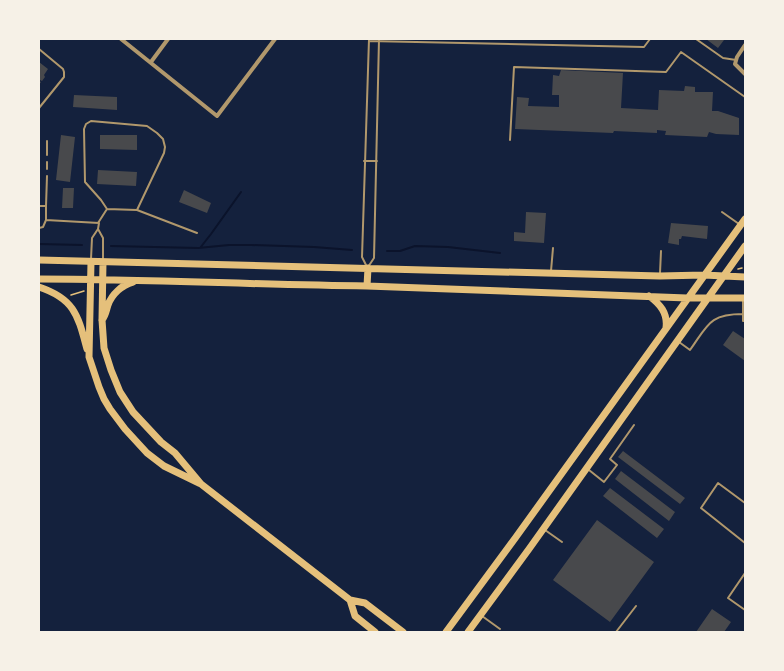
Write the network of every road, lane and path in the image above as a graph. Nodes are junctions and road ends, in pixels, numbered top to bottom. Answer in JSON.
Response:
{"nodes":[{"id":1,"x":121,"y":39,"type":"edge"},
{"id":2,"x":168,"y":39,"type":"edge"},
{"id":3,"x":275,"y":39,"type":"edge"},
{"id":4,"x":650,"y":39,"type":"edge"},
{"id":5,"x":696,"y":39,"type":"edge"},
{"id":6,"x":369,"y":40,"type":"edge"},
{"id":7,"x":379,"y":40,"type":"edge"},
{"id":8,"x":745,"y":45,"type":"edge"},
{"id":9,"x":39,"y":50,"type":"edge"},
{"id":10,"x":151,"y":62,"type":"junction"},
{"id":11,"x":736,"y":62,"type":"junction"},
{"id":12,"x":745,"y":74,"type":"edge"},
{"id":13,"x":745,"y":97,"type":"edge"},
{"id":14,"x":39,"y":108,"type":"edge"},
{"id":15,"x":510,"y":140,"type":"dead end"},
{"id":16,"x":47,"y":141,"type":"dead end"},
{"id":17,"x":47,"y":155,"type":"dead end"},
{"id":18,"x":364,"y":160,"type":"junction"},
{"id":19,"x":377,"y":161,"type":"junction"},
{"id":20,"x":47,"y":162,"type":"dead end"},
{"id":21,"x":47,"y":170,"type":"dead end"},
{"id":22,"x":47,"y":176,"type":"dead end"},
{"id":23,"x":39,"y":206,"type":"edge"},
{"id":24,"x":46,"y":206,"type":"junction"},
{"id":25,"x":107,"y":209,"type":"junction"},
{"id":26,"x":136,"y":210,"type":"junction"},
{"id":27,"x":722,"y":212,"type":"dead end"},
{"id":28,"x":745,"y":219,"type":"edge"},
{"id":29,"x":46,"y":220,"type":"junction"},
{"id":30,"x":98,"y":223,"type":"junction"},
{"id":31,"x":740,"y":225,"type":"junction"},
{"id":32,"x":39,"y":228,"type":"edge"},
{"id":33,"x":98,"y":229,"type":"junction"},
{"id":34,"x":198,"y":233,"type":"dead end"},
{"id":35,"x":745,"y":246,"type":"edge"},
{"id":36,"x":553,"y":248,"type":"dead end"},
{"id":37,"x":661,"y":251,"type":"dead end"},
{"id":38,"x":39,"y":260,"type":"edge"},
{"id":39,"x":91,"y":262,"type":"junction"},
{"id":40,"x":103,"y":262,"type":"junction"},
{"id":41,"x":368,"y":268,"type":"junction"},
{"id":42,"x":742,"y":268,"type":"dead end"},
{"id":43,"x":738,"y":269,"type":"dead end"},
{"id":44,"x":551,"y":273,"type":"junction"},
{"id":45,"x":704,"y":275,"type":"junction"},
{"id":46,"x":660,"y":276,"type":"junction"},
{"id":47,"x":723,"y":276,"type":"junction"},
{"id":48,"x":745,"y":277,"type":"edge"},
{"id":49,"x":39,"y":279,"type":"edge"},
{"id":50,"x":90,"y":280,"type":"junction"},
{"id":51,"x":102,"y":280,"type":"junction"},
{"id":52,"x":139,"y":280,"type":"junction"},
{"id":53,"x":367,"y":286,"type":"junction"},
{"id":54,"x":39,"y":287,"type":"edge"},
{"id":55,"x":85,"y":290,"type":"dead end"},
{"id":56,"x":70,"y":295,"type":"dead end"},
{"id":57,"x":649,"y":296,"type":"junction"},
{"id":58,"x":687,"y":298,"type":"junction"},
{"id":59,"x":708,"y":298,"type":"junction"},
{"id":60,"x":744,"y":298,"type":"edge"},
{"id":61,"x":743,"y":314,"type":"junction"},
{"id":62,"x":102,"y":320,"type":"junction"},
{"id":63,"x":745,"y":321,"type":"edge"},
{"id":64,"x":666,"y":328,"type":"junction"},
{"id":65,"x":677,"y":341,"type":"junction"},
{"id":66,"x":89,"y":357,"type":"junction"},
{"id":67,"x":634,"y":425,"type":"dead end"},
{"id":68,"x":586,"y":468,"type":"junction"},
{"id":69,"x":201,"y":484,"type":"junction"},
{"id":70,"x":745,"y":504,"type":"edge"},
{"id":71,"x":543,"y":528,"type":"junction"},
{"id":72,"x":562,"y":542,"type":"dead end"},
{"id":73,"x":745,"y":543,"type":"edge"},
{"id":74,"x":745,"y":573,"type":"edge"},
{"id":75,"x":350,"y":600,"type":"junction"},
{"id":76,"x":636,"y":606,"type":"dead end"},
{"id":77,"x":745,"y":610,"type":"edge"},
{"id":78,"x":481,"y":615,"type":"junction"},
{"id":79,"x":500,"y":629,"type":"dead end"},
{"id":80,"x":375,"y":632,"type":"edge"},
{"id":81,"x":403,"y":632,"type":"edge"},
{"id":82,"x":446,"y":632,"type":"edge"},
{"id":83,"x":468,"y":632,"type":"edge"},
{"id":84,"x":616,"y":632,"type":"edge"}],
"edges":[{"from":1,"to":10,"type":"street"},
{"from":2,"to":10,"type":"street"},
{"from":3,"to":10,"type":"street"},
{"from":4,"to":7,"type":"lane"},
{"from":5,"to":11,"type":"lane"},
{"from":6,"to":7,"type":"lane"},
{"from":6,"to":18,"type":"lane"},
{"from":7,"to":19,"type":"lane"},
{"from":8,"to":11,"type":"street"},
{"from":9,"to":14,"type":"lane"},
{"from":11,"to":12,"type":"street"},
{"from":13,"to":15,"type":"lane"},
{"from":16,"to":17,"type":"lane"},
{"from":18,"to":19,"type":"lane"},
{"from":18,"to":41,"type":"lane"},
{"from":19,"to":41,"type":"lane"},
{"from":20,"to":21,"type":"lane"},
{"from":22,"to":24,"type":"lane"},
{"from":23,"to":24,"type":"lane"},
{"from":24,"to":29,"type":"lane"},
{"from":25,"to":26,"type":"lane"},
{"from":25,"to":26,"type":"lane"},
{"from":25,"to":30,"type":"lane"},
{"from":26,"to":34,"type":"lane"},
{"from":27,"to":31,"type":"lane"},
{"from":28,"to":31,"type":"main road"},
{"from":29,"to":30,"type":"lane"},
{"from":29,"to":32,"type":"lane"},
{"from":30,"to":33,"type":"lane"},
{"from":31,"to":45,"type":"main road"},
{"from":33,"to":39,"type":"lane"},
{"from":33,"to":40,"type":"lane"},
{"from":35,"to":47,"type":"main road"},
{"from":36,"to":44,"type":"lane"},
{"from":37,"to":46,"type":"lane"},
{"from":38,"to":39,"type":"main road"},
{"from":39,"to":40,"type":"main road"},
{"from":39,"to":50,"type":"main road"},
{"from":40,"to":41,"type":"main road"},
{"from":40,"to":51,"type":"main road"},
{"from":41,"to":44,"type":"main road"},
{"from":41,"to":53,"type":"main road"},
{"from":42,"to":43,"type":"path"},
{"from":44,"to":46,"type":"main road"},
{"from":45,"to":46,"type":"main road"},
{"from":45,"to":47,"type":"main road"},
{"from":45,"to":58,"type":"main road"},
{"from":47,"to":48,"type":"main road"},
{"from":47,"to":59,"type":"main road"},
{"from":49,"to":50,"type":"main road"},
{"from":50,"to":51,"type":"main road"},
{"from":50,"to":66,"type":"main road"},
{"from":51,"to":52,"type":"main road"},
{"from":51,"to":62,"type":"main road"},
{"from":52,"to":53,"type":"main road"},
{"from":52,"to":62,"type":"main road"},
{"from":53,"to":57,"type":"main road"},
{"from":54,"to":66,"type":"main road"},
{"from":55,"to":56,"type":"path"},
{"from":57,"to":58,"type":"main road"},
{"from":57,"to":64,"type":"main road"},
{"from":58,"to":59,"type":"main road"},
{"from":58,"to":64,"type":"main road"},
{"from":59,"to":60,"type":"main road"},
{"from":59,"to":65,"type":"main road"},
{"from":60,"to":61,"type":"lane"},
{"from":61,"to":63,"type":"lane"},
{"from":61,"to":65,"type":"lane"},
{"from":62,"to":69,"type":"main road"},
{"from":64,"to":82,"type":"main road"},
{"from":65,"to":68,"type":"main road"},
{"from":66,"to":69,"type":"main road"},
{"from":67,"to":68,"type":"lane"},
{"from":68,"to":71,"type":"main road"},
{"from":69,"to":75,"type":"main road"},
{"from":70,"to":73,"type":"lane"},
{"from":71,"to":72,"type":"lane"},
{"from":71,"to":78,"type":"main road"},
{"from":74,"to":77,"type":"lane"},
{"from":75,"to":80,"type":"main road"},
{"from":75,"to":81,"type":"main road"},
{"from":76,"to":84,"type":"lane"},
{"from":78,"to":79,"type":"lane"},
{"from":78,"to":83,"type":"main road"}]}
